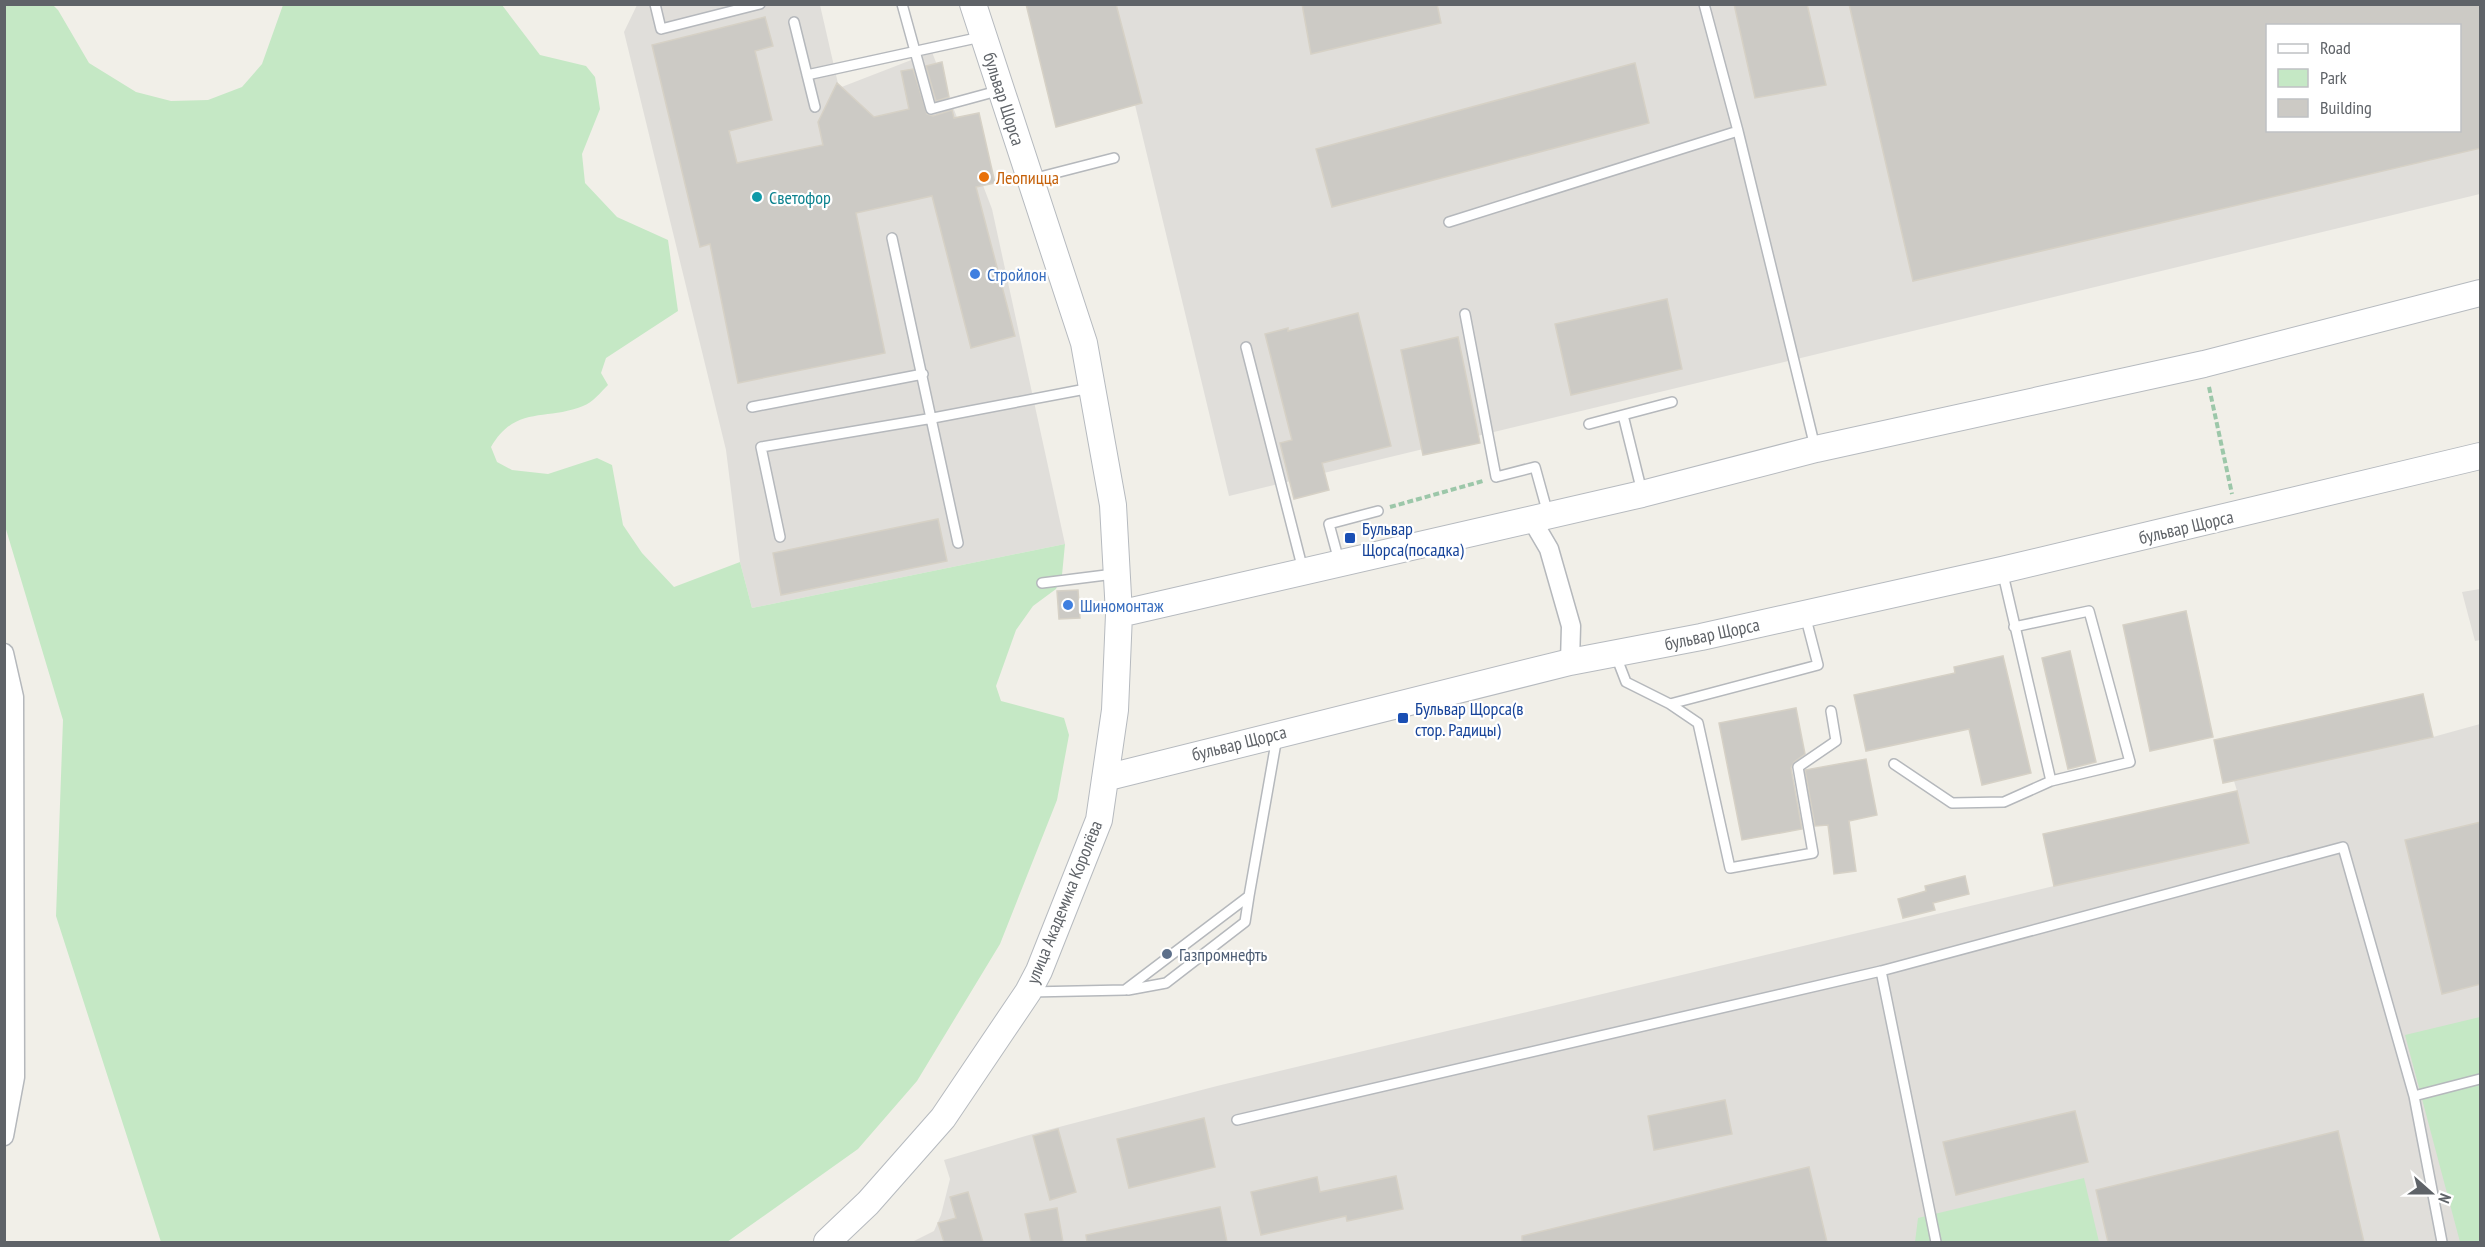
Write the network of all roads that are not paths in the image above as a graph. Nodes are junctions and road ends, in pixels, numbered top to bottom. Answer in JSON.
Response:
{"nodes":[{"id":1,"x":655,"y":4,"type":"edge"},
{"id":2,"x":760,"y":4,"type":"edge"},
{"id":3,"x":902,"y":4,"type":"edge"},
{"id":4,"x":973,"y":4,"type":"edge"},
{"id":5,"x":1704,"y":4,"type":"edge"},
{"id":6,"x":794,"y":22,"type":"dead end"},
{"id":7,"x":983,"y":36,"type":"junction"},
{"id":8,"x":915,"y":51,"type":"junction"},
{"id":9,"x":807,"y":75,"type":"junction"},
{"id":10,"x":1001,"y":90,"type":"junction"},
{"id":11,"x":815,"y":107,"type":"dead end"},
{"id":12,"x":1738,"y":131,"type":"junction"},
{"id":13,"x":1114,"y":158,"type":"dead end"},
{"id":14,"x":1030,"y":179,"type":"junction"},
{"id":15,"x":1449,"y":222,"type":"dead end"},
{"id":16,"x":892,"y":237,"type":"dead end"},
{"id":17,"x":2481,"y":293,"type":"edge"},
{"id":18,"x":1465,"y":314,"type":"dead end"},
{"id":19,"x":1246,"y":347,"type":"dead end"},
{"id":20,"x":923,"y":374,"type":"junction"},
{"id":21,"x":1093,"y":387,"type":"junction"},
{"id":22,"x":1672,"y":402,"type":"dead end"},
{"id":23,"x":752,"y":407,"type":"dead end"},
{"id":24,"x":1623,"y":415,"type":"junction"},
{"id":25,"x":933,"y":418,"type":"junction"},
{"id":26,"x":1589,"y":424,"type":"dead end"},
{"id":27,"x":1815,"y":449,"type":"junction"},
{"id":28,"x":2481,"y":456,"type":"edge"},
{"id":29,"x":1642,"y":494,"type":"junction"},
{"id":30,"x":1378,"y":511,"type":"road end"},
{"id":31,"x":1540,"y":518,"type":"junction"},
{"id":32,"x":780,"y":537,"type":"dead end"},
{"id":33,"x":958,"y":543,"type":"dead end"},
{"id":34,"x":1340,"y":564,"type":"junction"},
{"id":35,"x":2001,"y":570,"type":"junction"},
{"id":36,"x":1117,"y":573,"type":"junction"},
{"id":37,"x":1303,"y":573,"type":"junction"},
{"id":38,"x":1042,"y":583,"type":"dead end"},
{"id":39,"x":1119,"y":614,"type":"junction"},
{"id":40,"x":1804,"y":614,"type":"junction"},
{"id":41,"x":2014,"y":627,"type":"junction"},
{"id":42,"x":4,"y":653,"type":"edge"},
{"id":43,"x":1615,"y":654,"type":"junction"},
{"id":44,"x":1570,"y":662,"type":"junction"},
{"id":45,"x":9,"y":697,"type":"edge"},
{"id":46,"x":1670,"y":704,"type":"junction"},
{"id":47,"x":1831,"y":711,"type":"dead end"},
{"id":48,"x":1278,"y":733,"type":"junction"},
{"id":49,"x":1894,"y":764,"type":"dead end"},
{"id":50,"x":1105,"y":778,"type":"junction"},
{"id":51,"x":2051,"y":781,"type":"junction"},
{"id":52,"x":1249,"y":896,"type":"junction"},
{"id":53,"x":1881,"y":971,"type":"junction"},
{"id":54,"x":1125,"y":990,"type":"junction"},
{"id":55,"x":1028,"y":992,"type":"junction"},
{"id":56,"x":2481,"y":1079,"type":"edge"},
{"id":57,"x":2414,"y":1096,"type":"junction"},
{"id":58,"x":1237,"y":1120,"type":"dead end"},
{"id":59,"x":4,"y":1136,"type":"edge"},
{"id":60,"x":827,"y":1242,"type":"edge"},
{"id":61,"x":1936,"y":1242,"type":"edge"},
{"id":62,"x":2442,"y":1242,"type":"edge"}],
"edges":[{"from":1,"to":2,"type":"lane"},
{"from":3,"to":8,"type":"lane"},
{"from":4,"to":7,"type":"street","name":"бульвар Щорса"},
{"from":5,"to":12,"type":"lane"},
{"from":6,"to":9,"type":"lane"},
{"from":7,"to":8,"type":"lane"},
{"from":7,"to":10,"type":"street","name":"бульвар Щорса"},
{"from":8,"to":9,"type":"lane"},
{"from":8,"to":10,"type":"lane"},
{"from":9,"to":11,"type":"lane"},
{"from":10,"to":14,"type":"street","name":"бульвар Щорса"},
{"from":12,"to":15,"type":"lane"},
{"from":12,"to":27,"type":"lane"},
{"from":13,"to":14,"type":"lane"},
{"from":14,"to":21,"type":"street","name":"бульвар Щорса"},
{"from":16,"to":20,"type":"lane"},
{"from":17,"to":27,"type":"street"},
{"from":18,"to":31,"type":"lane"},
{"from":19,"to":37,"type":"lane"},
{"from":20,"to":23,"type":"lane"},
{"from":20,"to":25,"type":"lane"},
{"from":21,"to":25,"type":"lane"},
{"from":21,"to":36,"type":"street","name":"бульвар Щорса"},
{"from":22,"to":24,"type":"lane"},
{"from":24,"to":26,"type":"lane"},
{"from":24,"to":29,"type":"lane"},
{"from":25,"to":32,"type":"lane"},
{"from":25,"to":33,"type":"lane"},
{"from":27,"to":29,"type":"street"},
{"from":28,"to":35,"type":"street","name":"бульвар Щорса"},
{"from":29,"to":31,"type":"street"},
{"from":30,"to":34,"type":"lane"},
{"from":31,"to":34,"type":"street"},
{"from":31,"to":44,"type":"street"},
{"from":34,"to":37,"type":"street"},
{"from":35,"to":40,"type":"street","name":"бульвар Щорса"},
{"from":35,"to":41,"type":"lane"},
{"from":36,"to":38,"type":"lane"},
{"from":36,"to":39,"type":"street","name":"бульвар Щорса"},
{"from":37,"to":39,"type":"street"},
{"from":39,"to":50,"type":"street","name":"бульвар Щорса"},
{"from":40,"to":43,"type":"street","name":"бульвар Щорса"},
{"from":40,"to":46,"type":"lane"},
{"from":41,"to":51,"type":"lane"},
{"from":41,"to":51,"type":"lane"},
{"from":42,"to":45,"type":"street"},
{"from":43,"to":44,"type":"street","name":"бульвар Щорса"},
{"from":43,"to":46,"type":"lane"},
{"from":44,"to":48,"type":"street","name":"бульвар Щорса"},
{"from":45,"to":59,"type":"street"},
{"from":46,"to":47,"type":"lane"},
{"from":48,"to":50,"type":"street","name":"бульвар Щорса"},
{"from":48,"to":52,"type":"lane"},
{"from":49,"to":51,"type":"lane"},
{"from":50,"to":55,"type":"street","name":"улица Академика Королёва"},
{"from":52,"to":54,"type":"lane"},
{"from":52,"to":54,"type":"lane"},
{"from":53,"to":57,"type":"lane"},
{"from":53,"to":58,"type":"lane"},
{"from":53,"to":61,"type":"lane"},
{"from":54,"to":55,"type":"lane"},
{"from":55,"to":60,"type":"street","name":"улица Академика Королёва"},
{"from":56,"to":57,"type":"lane"},
{"from":57,"to":62,"type":"lane"}]}
